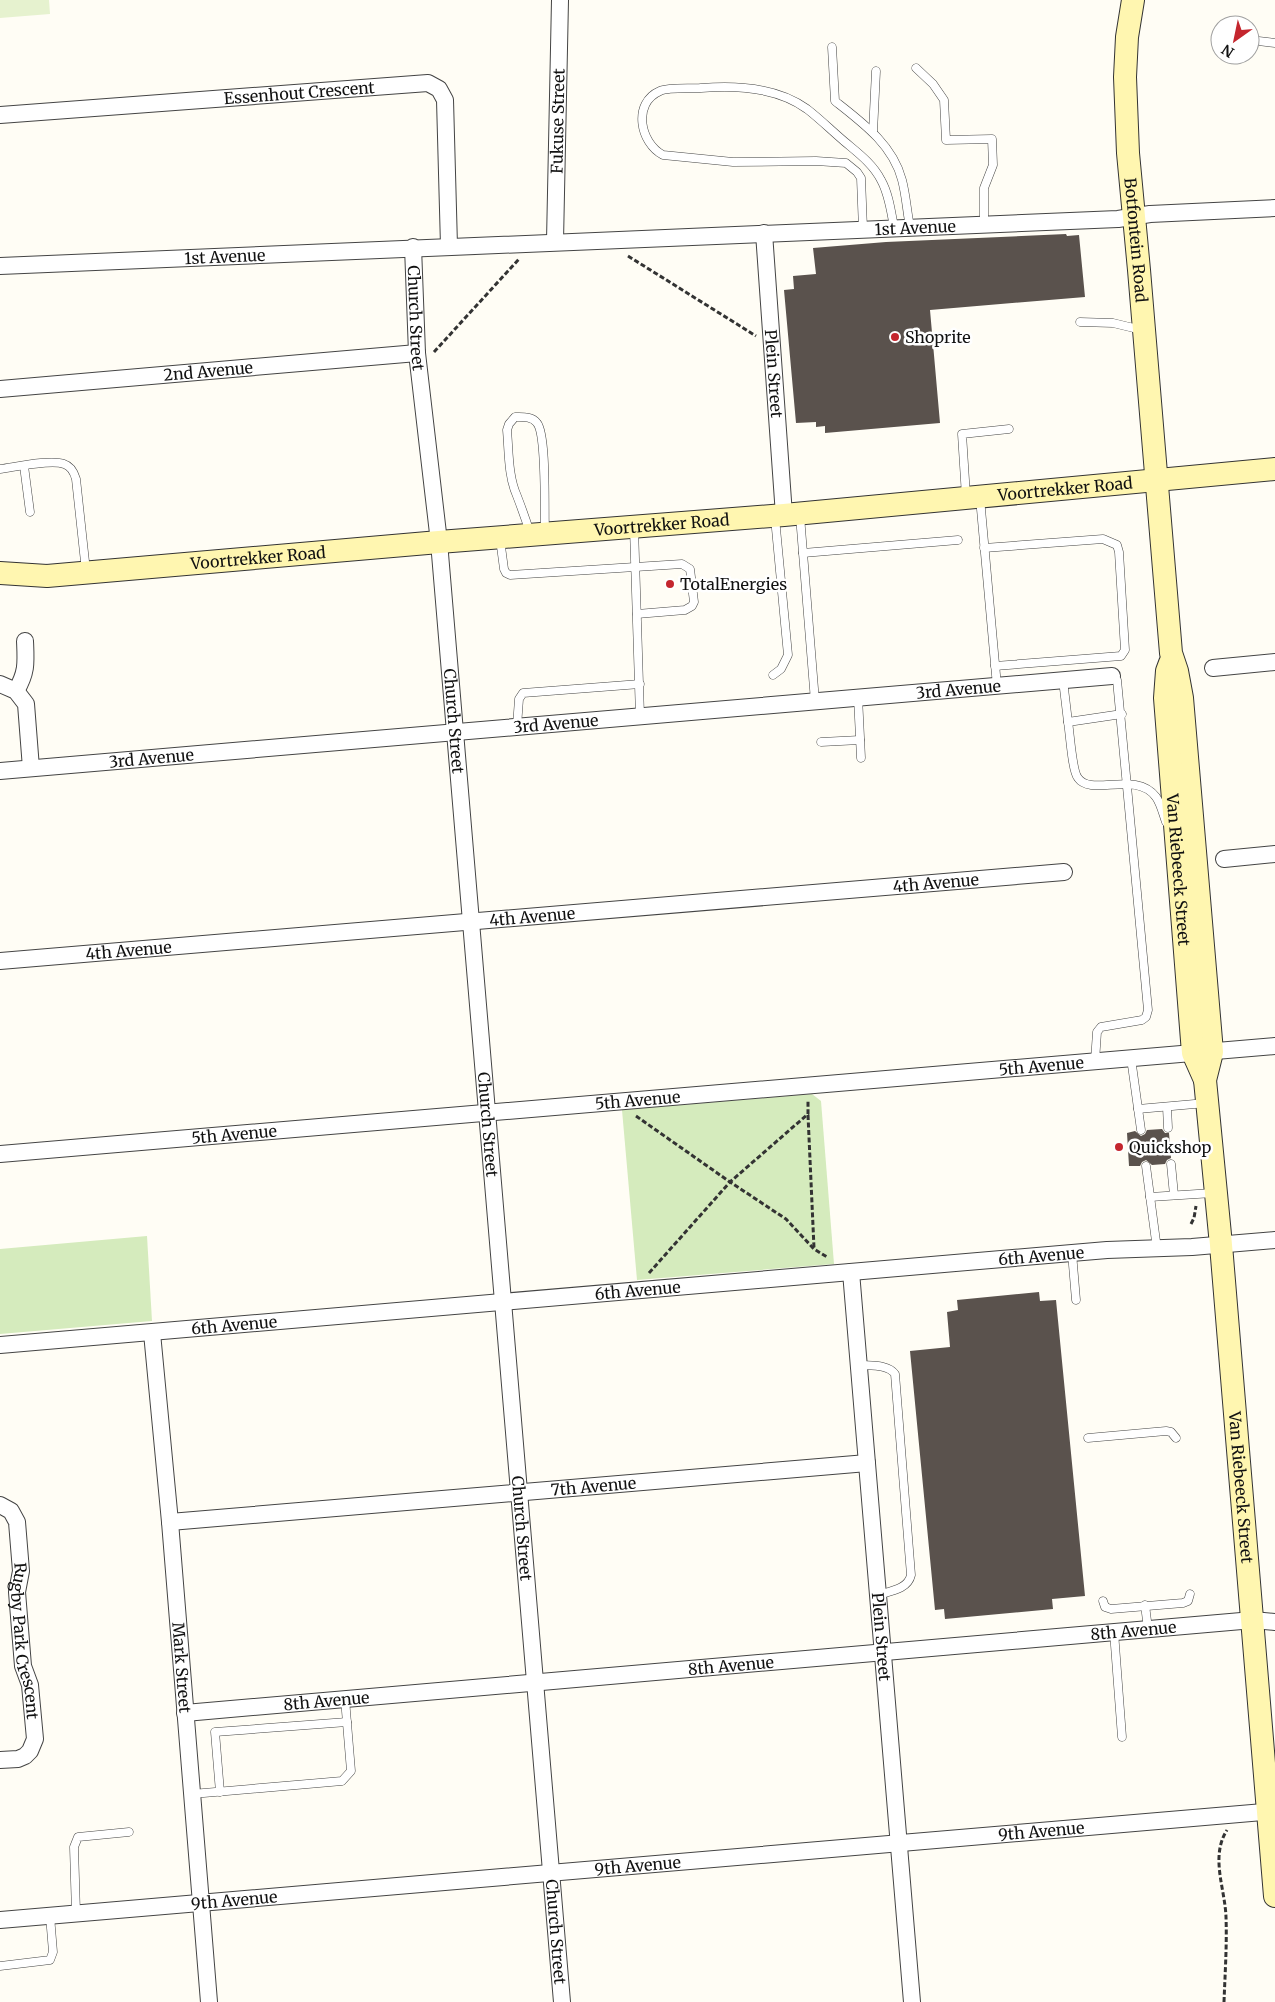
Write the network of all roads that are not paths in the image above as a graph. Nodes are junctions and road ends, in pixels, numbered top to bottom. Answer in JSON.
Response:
{"nodes":[{"id":1,"x":560,"y":0,"type":"edge"},
{"id":2,"x":1133,"y":0,"type":"edge"},
{"id":3,"x":1260,"y":41,"type":"edge"},
{"id":4,"x":1275,"y":43,"type":"edge"},
{"id":5,"x":832,"y":46,"type":"dead end"},
{"id":6,"x":916,"y":68,"type":"dead end"},
{"id":7,"x":876,"y":71,"type":"dead end"},
{"id":8,"x":0,"y":115,"type":"edge"},
{"id":9,"x":874,"y":132,"type":"junction"},
{"id":10,"x":1275,"y":208,"type":"edge"},
{"id":11,"x":1134,"y":216,"type":"junction"},
{"id":12,"x":984,"y":224,"type":"junction"},
{"id":13,"x":902,"y":227,"type":"junction"},
{"id":14,"x":864,"y":229,"type":"junction"},
{"id":15,"x":764,"y":233,"type":"junction"},
{"id":16,"x":555,"y":242,"type":"junction"},
{"id":17,"x":449,"y":246,"type":"junction"},
{"id":18,"x":412,"y":247,"type":"junction"},
{"id":19,"x":0,"y":266,"type":"edge"},
{"id":20,"x":1080,"y":322,"type":"dead end"},
{"id":21,"x":1144,"y":330,"type":"junction"},
{"id":22,"x":417,"y":353,"type":"junction"},
{"id":23,"x":0,"y":389,"type":"edge"},
{"id":24,"x":1009,"y":429,"type":"dead end"},
{"id":25,"x":24,"y":466,"type":"junction"},
{"id":26,"x":0,"y":468,"type":"edge"},
{"id":27,"x":1275,"y":469,"type":"edge"},
{"id":28,"x":1158,"y":481,"type":"junction"},
{"id":29,"x":973,"y":498,"type":"junction"},
{"id":30,"x":30,"y":512,"type":"dead end"},
{"id":31,"x":786,"y":515,"type":"junction"},
{"id":32,"x":634,"y":527,"type":"junction"},
{"id":33,"x":538,"y":534,"type":"junction"},
{"id":34,"x":500,"y":537,"type":"junction"},
{"id":35,"x":958,"y":540,"type":"dead end"},
{"id":36,"x":439,"y":542,"type":"junction"},
{"id":37,"x":984,"y":548,"type":"junction"},
{"id":38,"x":803,"y":554,"type":"junction"},
{"id":39,"x":636,"y":568,"type":"junction"},
{"id":40,"x":86,"y":572,"type":"junction"},
{"id":41,"x":0,"y":573,"type":"edge"},
{"id":42,"x":46,"y":576,"type":"junction"},
{"id":43,"x":0,"y":588,"type":"edge"},
{"id":44,"x":637,"y":614,"type":"junction"},
{"id":45,"x":25,"y":641,"type":"dead end"},
{"id":46,"x":1172,"y":657,"type":"junction"},
{"id":47,"x":1275,"y":662,"type":"edge"},
{"id":48,"x":995,"y":666,"type":"junction"},
{"id":49,"x":1214,"y":668,"type":"dead end"},
{"id":50,"x":773,"y":675,"type":"dead end"},
{"id":51,"x":1112,"y":676,"type":"joint"},
{"id":52,"x":1063,"y":680,"type":"junction"},
{"id":53,"x":0,"y":684,"type":"edge"},
{"id":54,"x":640,"y":684,"type":"junction"},
{"id":55,"x":997,"y":686,"type":"junction"},
{"id":56,"x":16,"y":691,"type":"junction"},
{"id":57,"x":858,"y":697,"type":"junction"},
{"id":58,"x":815,"y":701,"type":"junction"},
{"id":59,"x":1122,"y":714,"type":"junction"},
{"id":60,"x":640,"y":716,"type":"junction"},
{"id":61,"x":1068,"y":722,"type":"junction"},
{"id":62,"x":517,"y":726,"type":"junction"},
{"id":63,"x":454,"y":731,"type":"junction"},
{"id":64,"x":860,"y":740,"type":"junction"},
{"id":65,"x":821,"y":742,"type":"dead end"},
{"id":66,"x":861,"y":758,"type":"dead end"},
{"id":67,"x":32,"y":768,"type":"junction"},
{"id":68,"x":0,"y":771,"type":"edge"},
{"id":69,"x":1126,"y":784,"type":"junction"},
{"id":70,"x":1176,"y":850,"type":"junction"},
{"id":71,"x":1275,"y":854,"type":"edge"},
{"id":72,"x":1224,"y":859,"type":"dead end"},
{"id":73,"x":1064,"y":872,"type":"dead end"},
{"id":74,"x":470,"y":922,"type":"junction"},
{"id":75,"x":0,"y":961,"type":"edge"},
{"id":76,"x":1275,"y":1046,"type":"edge"},
{"id":77,"x":1202,"y":1052,"type":"junction"},
{"id":78,"x":1131,"y":1058,"type":"junction"},
{"id":79,"x":1095,"y":1061,"type":"junction"},
{"id":80,"x":1207,"y":1103,"type":"junction"},
{"id":81,"x":1167,"y":1107,"type":"junction"},
{"id":82,"x":1138,"y":1109,"type":"junction"},
{"id":83,"x":486,"y":1112,"type":"junction"},
{"id":84,"x":1168,"y":1128,"type":"dead end"},
{"id":85,"x":1141,"y":1130,"type":"dead end"},
{"id":86,"x":0,"y":1154,"type":"edge"},
{"id":87,"x":1171,"y":1164,"type":"dead end"},
{"id":88,"x":1146,"y":1166,"type":"dead end"},
{"id":89,"x":1215,"y":1192,"type":"junction"},
{"id":90,"x":1174,"y":1195,"type":"junction"},
{"id":91,"x":1150,"y":1197,"type":"junction"},
{"id":92,"x":1275,"y":1240,"type":"edge"},
{"id":93,"x":1221,"y":1246,"type":"junction"},
{"id":94,"x":1157,"y":1249,"type":"junction"},
{"id":95,"x":1072,"y":1253,"type":"junction"},
{"id":96,"x":851,"y":1272,"type":"junction"},
{"id":97,"x":1076,"y":1300,"type":"dead end"},
{"id":98,"x":504,"y":1302,"type":"junction"},
{"id":99,"x":152,"y":1333,"type":"junction"},
{"id":100,"x":0,"y":1345,"type":"edge"},
{"id":101,"x":859,"y":1365,"type":"junction"},
{"id":102,"x":1088,"y":1438,"type":"dead end"},
{"id":103,"x":1176,"y":1438,"type":"dead end"},
{"id":104,"x":867,"y":1464,"type":"junction"},
{"id":105,"x":519,"y":1493,"type":"junction"},
{"id":106,"x":0,"y":1506,"type":"edge"},
{"id":107,"x":170,"y":1522,"type":"junction"},
{"id":108,"x":1190,"y":1594,"type":"dead end"},
{"id":109,"x":878,"y":1596,"type":"junction"},
{"id":110,"x":1103,"y":1601,"type":"dead end"},
{"id":111,"x":1145,"y":1605,"type":"junction"},
{"id":112,"x":1253,"y":1620,"type":"junction"},
{"id":113,"x":1275,"y":1622,"type":"edge"},
{"id":114,"x":1148,"y":1629,"type":"junction"},
{"id":115,"x":1114,"y":1632,"type":"junction"},
{"id":116,"x":883,"y":1653,"type":"junction"},
{"id":117,"x":534,"y":1683,"type":"junction"},
{"id":118,"x":345,"y":1699,"type":"junction"},
{"id":119,"x":185,"y":1713,"type":"junction"},
{"id":120,"x":347,"y":1722,"type":"junction"},
{"id":121,"x":1122,"y":1737,"type":"dead end"},
{"id":122,"x":0,"y":1760,"type":"edge"},
{"id":123,"x":220,"y":1792,"type":"junction"},
{"id":124,"x":192,"y":1794,"type":"junction"},
{"id":125,"x":1272,"y":1811,"type":"edge"},
{"id":126,"x":129,"y":1832,"type":"dead end"},
{"id":127,"x":899,"y":1842,"type":"junction"},
{"id":128,"x":552,"y":1873,"type":"junction"},
{"id":129,"x":1275,"y":1896,"type":"edge"},
{"id":130,"x":201,"y":1902,"type":"junction"},
{"id":131,"x":76,"y":1913,"type":"junction"},
{"id":132,"x":50,"y":1916,"type":"junction"},
{"id":133,"x":0,"y":1920,"type":"edge"},
{"id":134,"x":0,"y":1966,"type":"edge"},
{"id":135,"x":208,"y":2002,"type":"edge"},
{"id":136,"x":562,"y":2002,"type":"edge"},
{"id":137,"x":912,"y":2002,"type":"edge"}],
"edges":[{"from":1,"to":16,"type":"street","name":"Fukuse Street"},
{"from":2,"to":11,"type":"main road","name":"Botfontein Road"},
{"from":3,"to":4,"type":"lane"},
{"from":5,"to":9,"type":"lane"},
{"from":6,"to":12,"type":"lane"},
{"from":7,"to":9,"type":"lane"},
{"from":8,"to":17,"type":"street","name":"Essenhout Crescent"},
{"from":9,"to":13,"type":"lane"},
{"from":10,"to":11,"type":"street","name":"1st Avenue"},
{"from":11,"to":12,"type":"street","name":"1st Avenue"},
{"from":11,"to":21,"type":"main road","name":"Botfontein Road"},
{"from":12,"to":13,"type":"street","name":"1st Avenue"},
{"from":13,"to":14,"type":"street","name":"1st Avenue"},
{"from":13,"to":14,"type":"lane"},
{"from":14,"to":15,"type":"street","name":"1st Avenue"},
{"from":15,"to":16,"type":"street","name":"1st Avenue"},
{"from":15,"to":31,"type":"street","name":"Plein Street"},
{"from":16,"to":17,"type":"street","name":"1st Avenue"},
{"from":17,"to":18,"type":"street","name":"1st Avenue"},
{"from":18,"to":19,"type":"street","name":"1st Avenue"},
{"from":18,"to":22,"type":"street","name":"Church Street"},
{"from":20,"to":21,"type":"lane"},
{"from":21,"to":28,"type":"main road","name":"Botfontein Road"},
{"from":22,"to":23,"type":"street","name":"2nd Avenue"},
{"from":22,"to":36,"type":"street","name":"Church Street"},
{"from":24,"to":29,"type":"lane"},
{"from":25,"to":26,"type":"lane"},
{"from":25,"to":30,"type":"lane"},
{"from":25,"to":40,"type":"lane"},
{"from":27,"to":28,"type":"main road","name":"Voortrekker Road"},
{"from":28,"to":29,"type":"main road","name":"Voortrekker Road"},
{"from":28,"to":46,"type":"main road","name":"Van Riebeeck Street"},
{"from":29,"to":31,"type":"main road","name":"Voortrekker Road"},
{"from":29,"to":37,"type":"lane"},
{"from":31,"to":32,"type":"main road","name":"Voortrekker Road"},
{"from":31,"to":38,"type":"lane"},
{"from":31,"to":50,"type":"lane"},
{"from":32,"to":33,"type":"main road","name":"Voortrekker Road"},
{"from":32,"to":39,"type":"lane"},
{"from":33,"to":33,"type":"lane"},
{"from":33,"to":34,"type":"main road","name":"Voortrekker Road"},
{"from":34,"to":36,"type":"main road","name":"Voortrekker Road"},
{"from":34,"to":39,"type":"lane"},
{"from":35,"to":38,"type":"lane"},
{"from":36,"to":40,"type":"main road","name":"Voortrekker Road"},
{"from":36,"to":63,"type":"street","name":"Church Street"},
{"from":37,"to":48,"type":"lane"},
{"from":37,"to":48,"type":"lane"},
{"from":38,"to":58,"type":"lane"},
{"from":39,"to":44,"type":"lane"},
{"from":39,"to":44,"type":"lane"},
{"from":40,"to":42,"type":"main road","name":"Voortrekker Road"},
{"from":41,"to":42,"type":"main road","name":"Voortrekker Road"},
{"from":42,"to":43,"type":"main road","name":"Voortrekker Road"},
{"from":44,"to":54,"type":"lane"},
{"from":45,"to":56,"type":"street"},
{"from":46,"to":70,"type":"main road","name":"Van Riebeeck Street"},
{"from":46,"to":77,"type":"main road","name":"Van Riebeeck Street"},
{"from":47,"to":49,"type":"street"},
{"from":48,"to":55,"type":"lane"},
{"from":51,"to":52,"type":"street","name":"3rd Avenue"},
{"from":51,"to":59,"type":"lane"},
{"from":52,"to":55,"type":"street","name":"3rd Avenue"},
{"from":52,"to":61,"type":"lane"},
{"from":53,"to":56,"type":"street"},
{"from":54,"to":60,"type":"lane"},
{"from":54,"to":62,"type":"lane"},
{"from":55,"to":57,"type":"street","name":"3rd Avenue"},
{"from":56,"to":67,"type":"street"},
{"from":57,"to":58,"type":"street","name":"3rd Avenue"},
{"from":57,"to":64,"type":"lane"},
{"from":58,"to":60,"type":"street","name":"3rd Avenue"},
{"from":59,"to":61,"type":"lane"},
{"from":59,"to":69,"type":"lane"},
{"from":60,"to":62,"type":"street","name":"3rd Avenue"},
{"from":61,"to":69,"type":"lane"},
{"from":62,"to":63,"type":"street","name":"3rd Avenue"},
{"from":63,"to":67,"type":"street","name":"3rd Avenue"},
{"from":63,"to":74,"type":"street","name":"Church Street"},
{"from":64,"to":65,"type":"lane"},
{"from":64,"to":66,"type":"lane"},
{"from":67,"to":68,"type":"street","name":"3rd Avenue"},
{"from":69,"to":70,"type":"lane"},
{"from":69,"to":79,"type":"lane"},
{"from":70,"to":77,"type":"main road","name":"Van Riebeeck Street"},
{"from":71,"to":72,"type":"street"},
{"from":73,"to":74,"type":"street","name":"4th Avenue"},
{"from":74,"to":75,"type":"street","name":"4th Avenue"},
{"from":74,"to":83,"type":"street","name":"Church Street"},
{"from":76,"to":77,"type":"street","name":"5th Avenue"},
{"from":77,"to":78,"type":"street","name":"5th Avenue"},
{"from":77,"to":80,"type":"main road","name":"Van Riebeeck Street"},
{"from":78,"to":79,"type":"street","name":"5th Avenue"},
{"from":78,"to":82,"type":"lane"},
{"from":79,"to":83,"type":"street","name":"5th Avenue"},
{"from":80,"to":81,"type":"lane"},
{"from":80,"to":89,"type":"main road","name":"Van Riebeeck Street"},
{"from":81,"to":82,"type":"lane"},
{"from":81,"to":84,"type":"lane"},
{"from":82,"to":85,"type":"lane"},
{"from":83,"to":86,"type":"street","name":"5th Avenue"},
{"from":83,"to":98,"type":"street","name":"Church Street"},
{"from":87,"to":90,"type":"lane"},
{"from":88,"to":91,"type":"lane"},
{"from":89,"to":90,"type":"lane"},
{"from":89,"to":93,"type":"main road","name":"Van Riebeeck Street"},
{"from":90,"to":91,"type":"lane"},
{"from":91,"to":94,"type":"lane"},
{"from":92,"to":93,"type":"street","name":"6th Avenue"},
{"from":93,"to":94,"type":"street","name":"6th Avenue"},
{"from":93,"to":112,"type":"main road","name":"Van Riebeeck Street"},
{"from":94,"to":95,"type":"street","name":"6th Avenue"},
{"from":95,"to":96,"type":"street","name":"6th Avenue"},
{"from":95,"to":97,"type":"lane"},
{"from":96,"to":98,"type":"street","name":"6th Avenue"},
{"from":96,"to":101,"type":"street","name":"Plein Street"},
{"from":98,"to":99,"type":"street","name":"6th Avenue"},
{"from":98,"to":105,"type":"street","name":"Church Street"},
{"from":99,"to":100,"type":"street","name":"6th Avenue"},
{"from":99,"to":107,"type":"street","name":"Mark Street"},
{"from":101,"to":104,"type":"street","name":"Plein Street"},
{"from":101,"to":109,"type":"lane"},
{"from":102,"to":103,"type":"lane"},
{"from":104,"to":105,"type":"street","name":"7th Avenue"},
{"from":104,"to":109,"type":"street","name":"Plein Street"},
{"from":105,"to":107,"type":"street","name":"7th Avenue"},
{"from":105,"to":117,"type":"street","name":"Church Street"},
{"from":106,"to":122,"type":"street","name":"Rugby Park Crescent"},
{"from":107,"to":119,"type":"street","name":"Mark Street"},
{"from":108,"to":111,"type":"lane"},
{"from":109,"to":116,"type":"street","name":"Plein Street"},
{"from":110,"to":111,"type":"lane"},
{"from":111,"to":114,"type":"lane"},
{"from":112,"to":113,"type":"street","name":"8th Avenue"},
{"from":112,"to":114,"type":"street","name":"8th Avenue"},
{"from":112,"to":125,"type":"main road","name":"Van Riebeeck Street"},
{"from":114,"to":115,"type":"street","name":"8th Avenue"},
{"from":115,"to":116,"type":"street","name":"8th Avenue"},
{"from":115,"to":121,"type":"lane"},
{"from":116,"to":117,"type":"street","name":"8th Avenue"},
{"from":116,"to":127,"type":"street","name":"Plein Street"},
{"from":117,"to":118,"type":"street","name":"8th Avenue"},
{"from":117,"to":128,"type":"street","name":"Church Street"},
{"from":118,"to":119,"type":"street","name":"8th Avenue"},
{"from":118,"to":120,"type":"lane"},
{"from":119,"to":124,"type":"street","name":"Mark Street"},
{"from":120,"to":123,"type":"lane"},
{"from":120,"to":123,"type":"lane"},
{"from":123,"to":124,"type":"lane"},
{"from":124,"to":130,"type":"street","name":"Mark Street"},
{"from":125,"to":127,"type":"street","name":"9th Avenue"},
{"from":125,"to":129,"type":"main road","name":"Van Riebeeck Street"},
{"from":126,"to":131,"type":"lane"},
{"from":127,"to":128,"type":"street","name":"9th Avenue"},
{"from":127,"to":137,"type":"street","name":"Plein Street"},
{"from":128,"to":130,"type":"street","name":"9th Avenue"},
{"from":128,"to":136,"type":"street","name":"Church Street"},
{"from":130,"to":131,"type":"street","name":"9th Avenue"},
{"from":130,"to":135,"type":"street","name":"Mark Street"},
{"from":131,"to":132,"type":"street","name":"9th Avenue"},
{"from":132,"to":133,"type":"street","name":"9th Avenue"},
{"from":132,"to":134,"type":"lane"}]}
